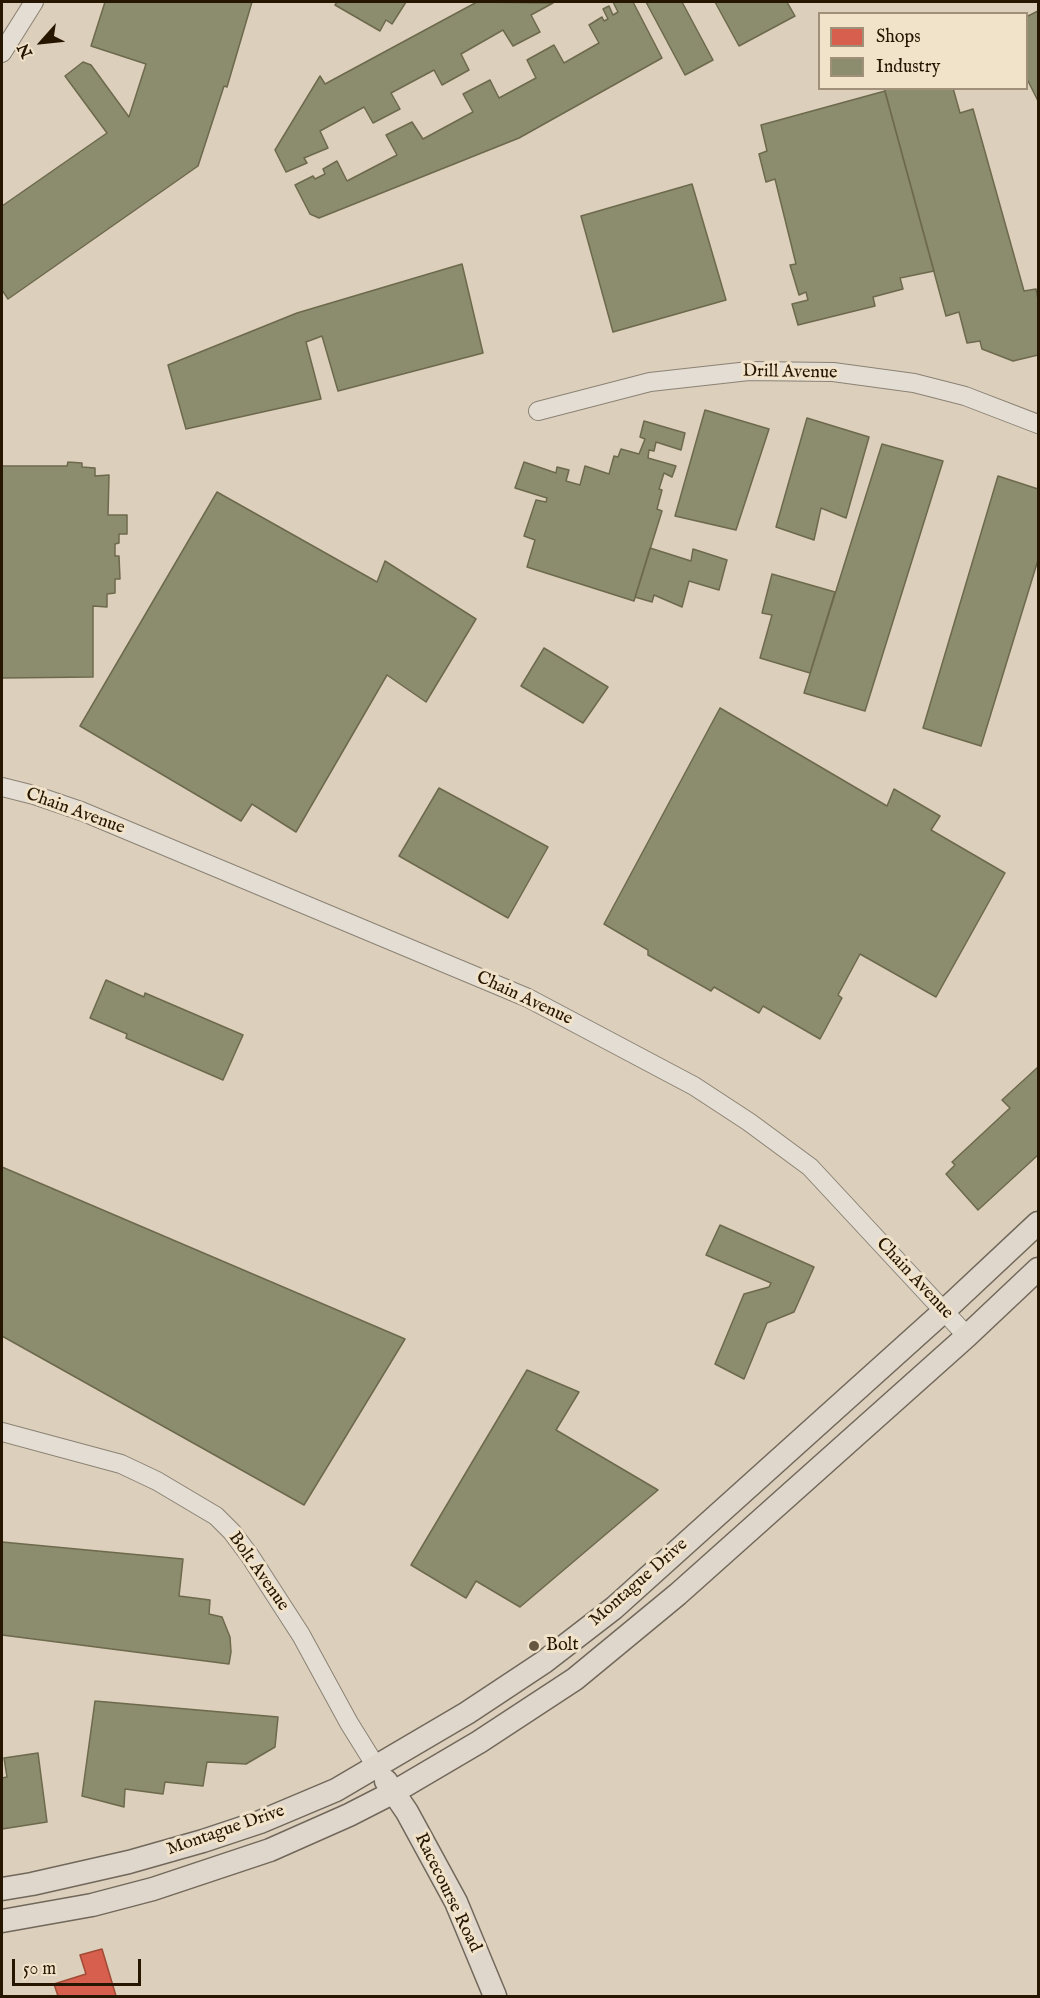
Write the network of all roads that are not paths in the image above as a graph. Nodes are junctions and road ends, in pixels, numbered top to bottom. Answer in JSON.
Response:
{"nodes":[{"id":1,"x":34,"y":2,"type":"edge"},
{"id":2,"x":2,"y":53,"type":"edge"},
{"id":3,"x":538,"y":411,"type":"dead end"},
{"id":4,"x":1038,"y":424,"type":"edge"},
{"id":5,"x":2,"y":787,"type":"edge"},
{"id":6,"x":1038,"y":1223,"type":"edge"},
{"id":7,"x":1038,"y":1269,"type":"edge"},
{"id":8,"x":944,"y":1311,"type":"junction"},
{"id":9,"x":967,"y":1336,"type":"junction"},
{"id":10,"x":2,"y":1432,"type":"edge"},
{"id":11,"x":377,"y":1768,"type":"junction"},
{"id":12,"x":394,"y":1792,"type":"junction"},
{"id":13,"x":2,"y":1888,"type":"edge"},
{"id":14,"x":2,"y":1921,"type":"edge"},
{"id":15,"x":495,"y":1996,"type":"edge"}],
"edges":[{"from":1,"to":2,"type":"street"},
{"from":3,"to":4,"type":"street","name":"Drill Avenue"},
{"from":5,"to":8,"type":"street","name":"Chain Avenue"},
{"from":6,"to":8,"type":"main road","name":"Montague Drive"},
{"from":7,"to":9,"type":"main road","name":"Montague Drive"},
{"from":8,"to":9,"type":"street","name":"Chain Avenue"},
{"from":8,"to":11,"type":"main road","name":"Montague Drive"},
{"from":9,"to":12,"type":"main road","name":"Montague Drive"},
{"from":10,"to":11,"type":"street","name":"Bolt Avenue"},
{"from":11,"to":12,"type":"main road","name":"Racecourse Road"},
{"from":11,"to":13,"type":"main road","name":"Montague Drive"},
{"from":12,"to":14,"type":"main road","name":"Montague Drive"},
{"from":12,"to":15,"type":"main road","name":"Racecourse Road"}]}
